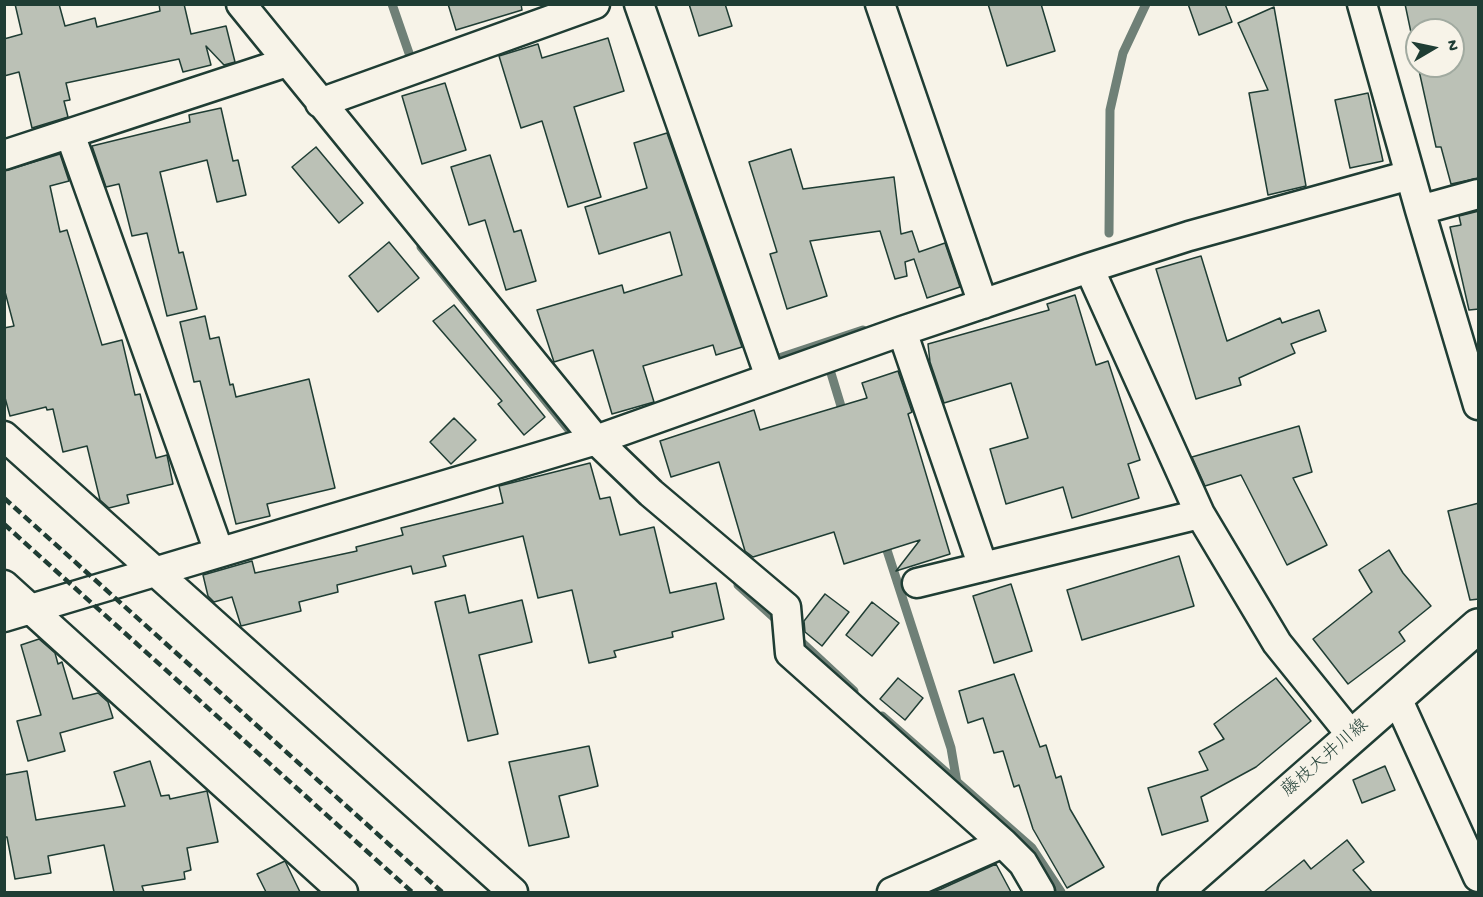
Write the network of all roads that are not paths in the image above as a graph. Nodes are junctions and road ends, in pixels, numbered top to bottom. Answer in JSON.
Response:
{"nodes":[{"id":1,"x":241,"y":4,"type":"edge"},
{"id":2,"x":596,"y":4,"type":"edge"},
{"id":3,"x":639,"y":4,"type":"edge"},
{"id":4,"x":880,"y":4,"type":"edge"},
{"id":5,"x":1362,"y":4,"type":"edge"},
{"id":6,"x":287,"y":62,"type":"junction"},
{"id":7,"x":320,"y":102,"type":"junction"},
{"id":8,"x":70,"y":134,"type":"junction"},
{"id":9,"x":4,"y":155,"type":"edge"},
{"id":10,"x":1410,"y":175,"type":"junction"},
{"id":11,"x":1479,"y":194,"type":"edge"},
{"id":12,"x":1420,"y":210,"type":"junction"},
{"id":13,"x":1089,"y":268,"type":"junction"},
{"id":14,"x":983,"y":304,"type":"junction"},
{"id":15,"x":902,"y":331,"type":"junction"},
{"id":16,"x":771,"y":377,"type":"junction"},
{"id":17,"x":1479,"y":405,"type":"edge"},
{"id":18,"x":4,"y":436,"type":"edge"},
{"id":19,"x":584,"y":444,"type":"junction"},
{"id":20,"x":1200,"y":514,"type":"junction"},
{"id":21,"x":219,"y":552,"type":"junction"},
{"id":22,"x":983,"y":567,"type":"junction"},
{"id":23,"x":155,"y":572,"type":"junction"},
{"id":24,"x":917,"y":583,"type":"dead end"},
{"id":25,"x":4,"y":585,"type":"edge"},
{"id":26,"x":32,"y":609,"type":"junction"},
{"id":27,"x":4,"y":617,"type":"edge"},
{"id":28,"x":1479,"y":626,"type":"edge"},
{"id":29,"x":1397,"y":698,"type":"junction"},
{"id":30,"x":1352,"y":736,"type":"junction"},
{"id":31,"x":1003,"y":843,"type":"junction"},
{"id":32,"x":1476,"y":865,"type":"edge"},
{"id":33,"x":343,"y":892,"type":"edge"},
{"id":34,"x":513,"y":892,"type":"edge"},
{"id":35,"x":892,"y":892,"type":"edge"},
{"id":36,"x":1040,"y":892,"type":"edge"},
{"id":37,"x":1175,"y":892,"type":"edge"}],
"edges":[{"from":1,"to":6,"type":"street"},
{"from":2,"to":7,"type":"street"},
{"from":3,"to":16,"type":"street"},
{"from":4,"to":14,"type":"street"},
{"from":5,"to":10,"type":"street"},
{"from":6,"to":7,"type":"street"},
{"from":6,"to":8,"type":"street"},
{"from":7,"to":19,"type":"street"},
{"from":8,"to":9,"type":"street"},
{"from":8,"to":21,"type":"street"},
{"from":10,"to":12,"type":"street"},
{"from":10,"to":13,"type":"street"},
{"from":11,"to":12,"type":"street"},
{"from":12,"to":17,"type":"street"},
{"from":13,"to":14,"type":"street"},
{"from":13,"to":20,"type":"street"},
{"from":14,"to":15,"type":"street"},
{"from":15,"to":16,"type":"street"},
{"from":15,"to":22,"type":"street"},
{"from":16,"to":19,"type":"street"},
{"from":18,"to":23,"type":"street"},
{"from":19,"to":21,"type":"street"},
{"from":19,"to":31,"type":"street"},
{"from":20,"to":22,"type":"street"},
{"from":20,"to":30,"type":"street"},
{"from":21,"to":23,"type":"street"},
{"from":22,"to":24,"type":"street"},
{"from":23,"to":26,"type":"street"},
{"from":23,"to":34,"type":"street"},
{"from":25,"to":26,"type":"street"},
{"from":26,"to":27,"type":"street"},
{"from":26,"to":33,"type":"street"},
{"from":28,"to":29,"type":"main road","name":"藤枝大井川線"},
{"from":29,"to":30,"type":"main road","name":"藤枝大井川線"},
{"from":29,"to":32,"type":"street"},
{"from":30,"to":37,"type":"main road","name":"藤枝大井川線"},
{"from":31,"to":35,"type":"street"},
{"from":31,"to":36,"type":"street"}]}
